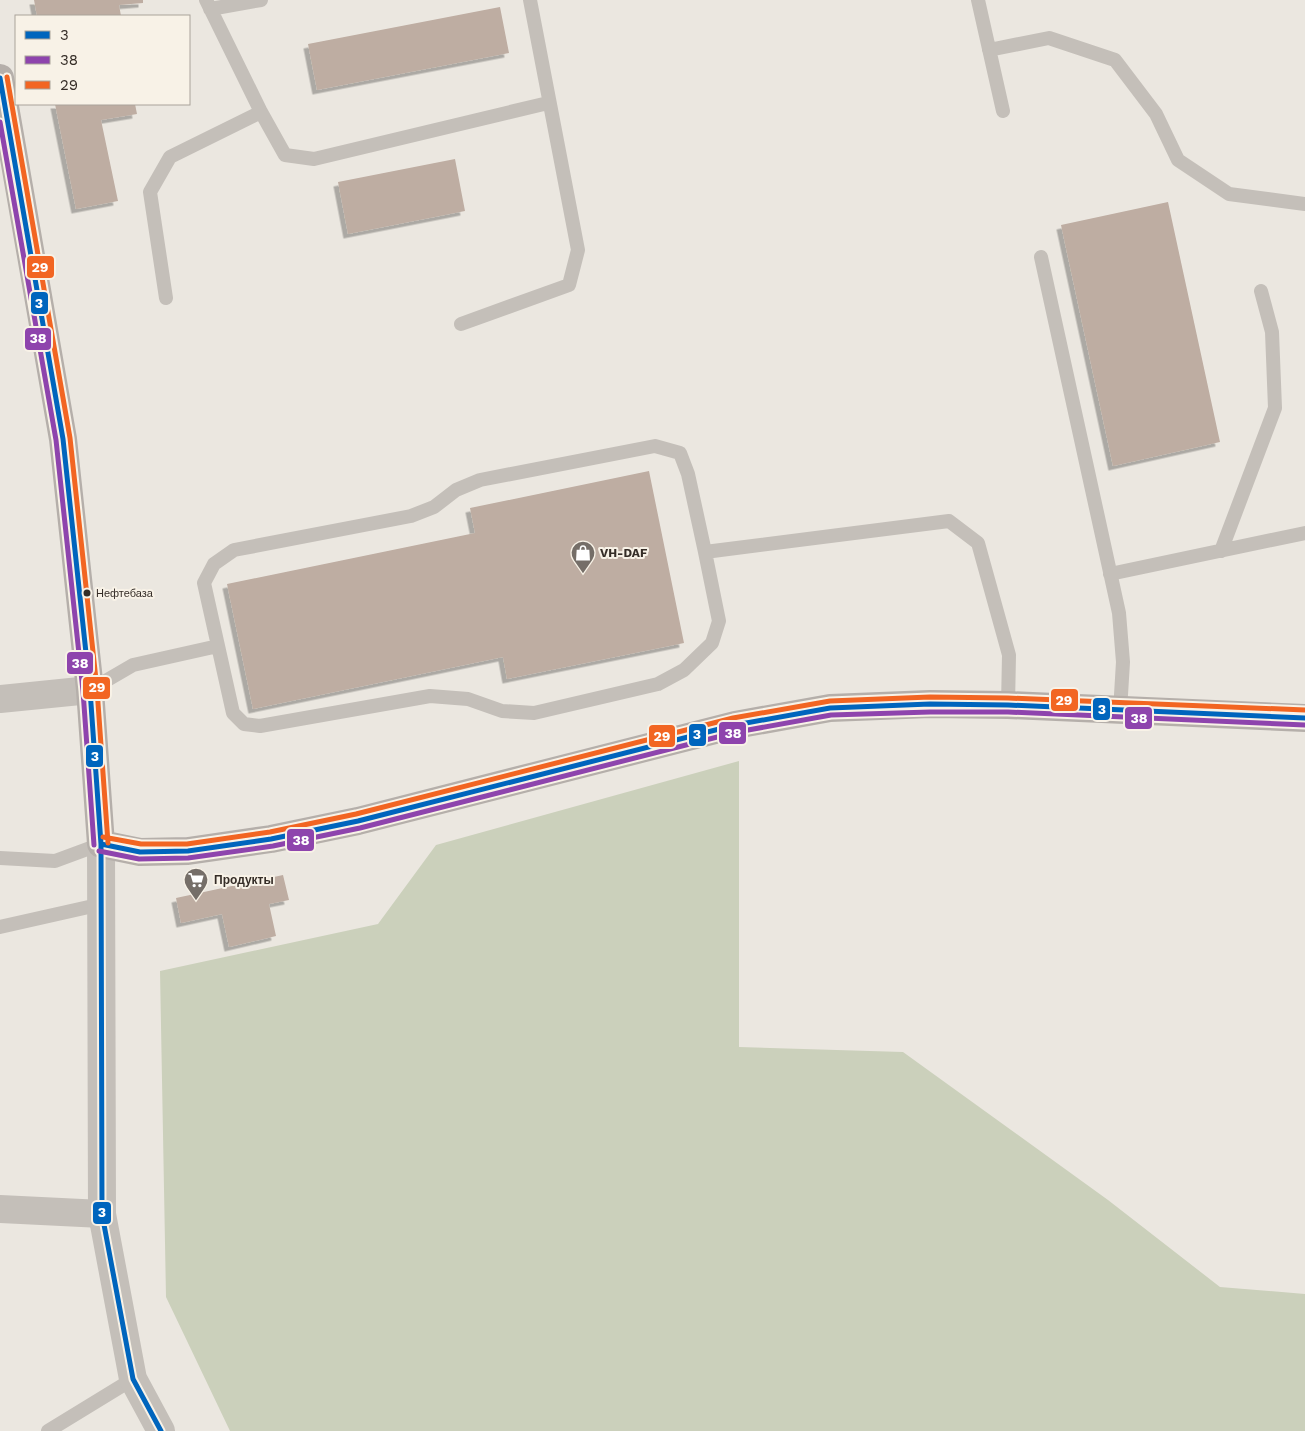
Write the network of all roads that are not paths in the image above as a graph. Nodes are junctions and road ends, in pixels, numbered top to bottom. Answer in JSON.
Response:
{"nodes":[{"id":1,"x":261,"y":0,"type":"edge"},
{"id":2,"x":530,"y":0,"type":"edge"},
{"id":3,"x":978,"y":0,"type":"edge"},
{"id":4,"x":208,"y":4,"type":"edge"},
{"id":5,"x":989,"y":50,"type":"junction"},
{"id":6,"x":0,"y":78,"type":"edge"},
{"id":7,"x":548,"y":103,"type":"junction"},
{"id":8,"x":1002,"y":111,"type":"dead end"},
{"id":9,"x":261,"y":112,"type":"junction"},
{"id":10,"x":1305,"y":204,"type":"edge"},
{"id":11,"x":1041,"y":257,"type":"dead end"},
{"id":12,"x":1261,"y":291,"type":"dead end"},
{"id":13,"x":166,"y":298,"type":"dead end"},
{"id":14,"x":461,"y":324,"type":"dead end"},
{"id":15,"x":1305,"y":533,"type":"edge"},
{"id":16,"x":1221,"y":551,"type":"junction"},
{"id":17,"x":706,"y":552,"type":"junction"},
{"id":18,"x":1110,"y":574,"type":"junction"},
{"id":19,"x":218,"y":646,"type":"junction"},
{"id":20,"x":90,"y":690,"type":"junction"},
{"id":21,"x":0,"y":699,"type":"edge"},
{"id":22,"x":1008,"y":705,"type":"junction"},
{"id":23,"x":1120,"y":711,"type":"junction"},
{"id":24,"x":1305,"y":718,"type":"edge"},
{"id":25,"x":101,"y":844,"type":"junction"},
{"id":26,"x":0,"y":858,"type":"edge"},
{"id":27,"x":102,"y":904,"type":"junction"},
{"id":28,"x":0,"y":927,"type":"edge"},
{"id":29,"x":0,"y":1209,"type":"edge"},
{"id":30,"x":102,"y":1214,"type":"junction"},
{"id":31,"x":133,"y":1379,"type":"junction"},
{"id":32,"x":48,"y":1431,"type":"edge"},
{"id":33,"x":161,"y":1431,"type":"edge"}],
"edges":[{"from":1,"to":4,"type":"lane"},
{"from":2,"to":7,"type":"lane"},
{"from":3,"to":5,"type":"lane"},
{"from":4,"to":9,"type":"lane"},
{"from":5,"to":8,"type":"lane"},
{"from":5,"to":10,"type":"lane"},
{"from":6,"to":20,"type":"main road"},
{"from":7,"to":9,"type":"lane"},
{"from":7,"to":14,"type":"lane"},
{"from":9,"to":13,"type":"lane"},
{"from":11,"to":18,"type":"lane"},
{"from":12,"to":16,"type":"lane"},
{"from":15,"to":16,"type":"lane"},
{"from":16,"to":18,"type":"lane"},
{"from":17,"to":19,"type":"lane"},
{"from":17,"to":19,"type":"lane"},
{"from":17,"to":22,"type":"lane"},
{"from":18,"to":23,"type":"lane"},
{"from":19,"to":20,"type":"lane"},
{"from":20,"to":21,"type":"street"},
{"from":20,"to":25,"type":"main road"},
{"from":22,"to":23,"type":"main road"},
{"from":22,"to":25,"type":"main road"},
{"from":23,"to":24,"type":"main road"},
{"from":25,"to":26,"type":"lane"},
{"from":25,"to":27,"type":"street"},
{"from":27,"to":28,"type":"lane"},
{"from":27,"to":30,"type":"street"},
{"from":29,"to":30,"type":"street"},
{"from":30,"to":31,"type":"street"},
{"from":31,"to":32,"type":"lane"},
{"from":31,"to":33,"type":"street"}]}
